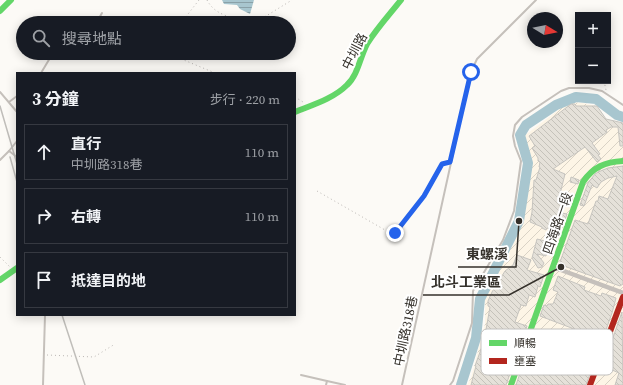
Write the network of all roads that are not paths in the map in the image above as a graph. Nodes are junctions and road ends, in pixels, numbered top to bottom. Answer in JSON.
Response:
{"nodes":[{"id":1,"x":11,"y":0,"type":"edge"},
{"id":2,"x":401,"y":0,"type":"edge"},
{"id":3,"x":536,"y":0,"type":"edge"},
{"id":4,"x":0,"y":11,"type":"edge"},
{"id":5,"x":102,"y":13,"type":"dead end"},
{"id":6,"x":100,"y":16,"type":"edge"},
{"id":7,"x":49,"y":60,"type":"edge"},
{"id":8,"x":42,"y":72,"type":"edge"},
{"id":9,"x":0,"y":92,"type":"edge"},
{"id":10,"x":16,"y":97,"type":"edge"},
{"id":11,"x":9,"y":102,"type":"junction"},
{"id":12,"x":623,"y":105,"type":"edge"},
{"id":13,"x":16,"y":111,"type":"edge"},
{"id":14,"x":296,"y":112,"type":"edge"},
{"id":15,"x":16,"y":142,"type":"edge"},
{"id":16,"x":9,"y":151,"type":"junction"},
{"id":17,"x":16,"y":156,"type":"edge"},
{"id":18,"x":0,"y":160,"type":"edge"},
{"id":19,"x":623,"y":161,"type":"edge"},
{"id":20,"x":553,"y":267,"type":"junction"},
{"id":21,"x":16,"y":271,"type":"edge"},
{"id":22,"x":0,"y":280,"type":"edge"},
{"id":23,"x":623,"y":293,"type":"edge"},
{"id":24,"x":623,"y":297,"type":"edge"},
{"id":25,"x":45,"y":316,"type":"edge"},
{"id":26,"x":531,"y":329,"type":"edge"},
{"id":27,"x":611,"y":329,"type":"edge"},
{"id":28,"x":301,"y":375,"type":"dead end"},
{"id":29,"x":515,"y":375,"type":"edge"},
{"id":30,"x":594,"y":375,"type":"edge"},
{"id":31,"x":327,"y":381,"type":"junction"},
{"id":32,"x":43,"y":385,"type":"edge"},
{"id":33,"x":326,"y":385,"type":"edge"},
{"id":34,"x":345,"y":385,"type":"edge"},
{"id":35,"x":402,"y":385,"type":"edge"},
{"id":36,"x":450,"y":385,"type":"edge"},
{"id":37,"x":511,"y":385,"type":"edge"},
{"id":38,"x":590,"y":385,"type":"edge"}],
"edges":[{"from":1,"to":4,"type":"street"},
{"from":2,"to":14,"type":"street","name":"中圳路"},
{"from":3,"to":35,"type":"lane","name":"中圳路318巷"},
{"from":5,"to":6,"type":"lane"},
{"from":7,"to":8,"type":"lane"},
{"from":9,"to":11,"type":"lane"},
{"from":10,"to":11,"type":"lane"},
{"from":11,"to":13,"type":"lane"},
{"from":12,"to":36,"type":"lane"},
{"from":15,"to":16,"type":"lane"},
{"from":16,"to":17,"type":"lane"},
{"from":16,"to":18,"type":"lane"},
{"from":19,"to":20,"type":"street","name":"四海路一段"},
{"from":20,"to":23,"type":"street"},
{"from":20,"to":26,"type":"street","name":"四海路一段"},
{"from":21,"to":22,"type":"street"},
{"from":24,"to":27,"type":"street"},
{"from":25,"to":32,"type":"lane"},
{"from":28,"to":31,"type":"lane"},
{"from":29,"to":37,"type":"street","name":"四海路一段"},
{"from":30,"to":38,"type":"street"},
{"from":31,"to":33,"type":"lane"},
{"from":31,"to":34,"type":"lane"}]}
